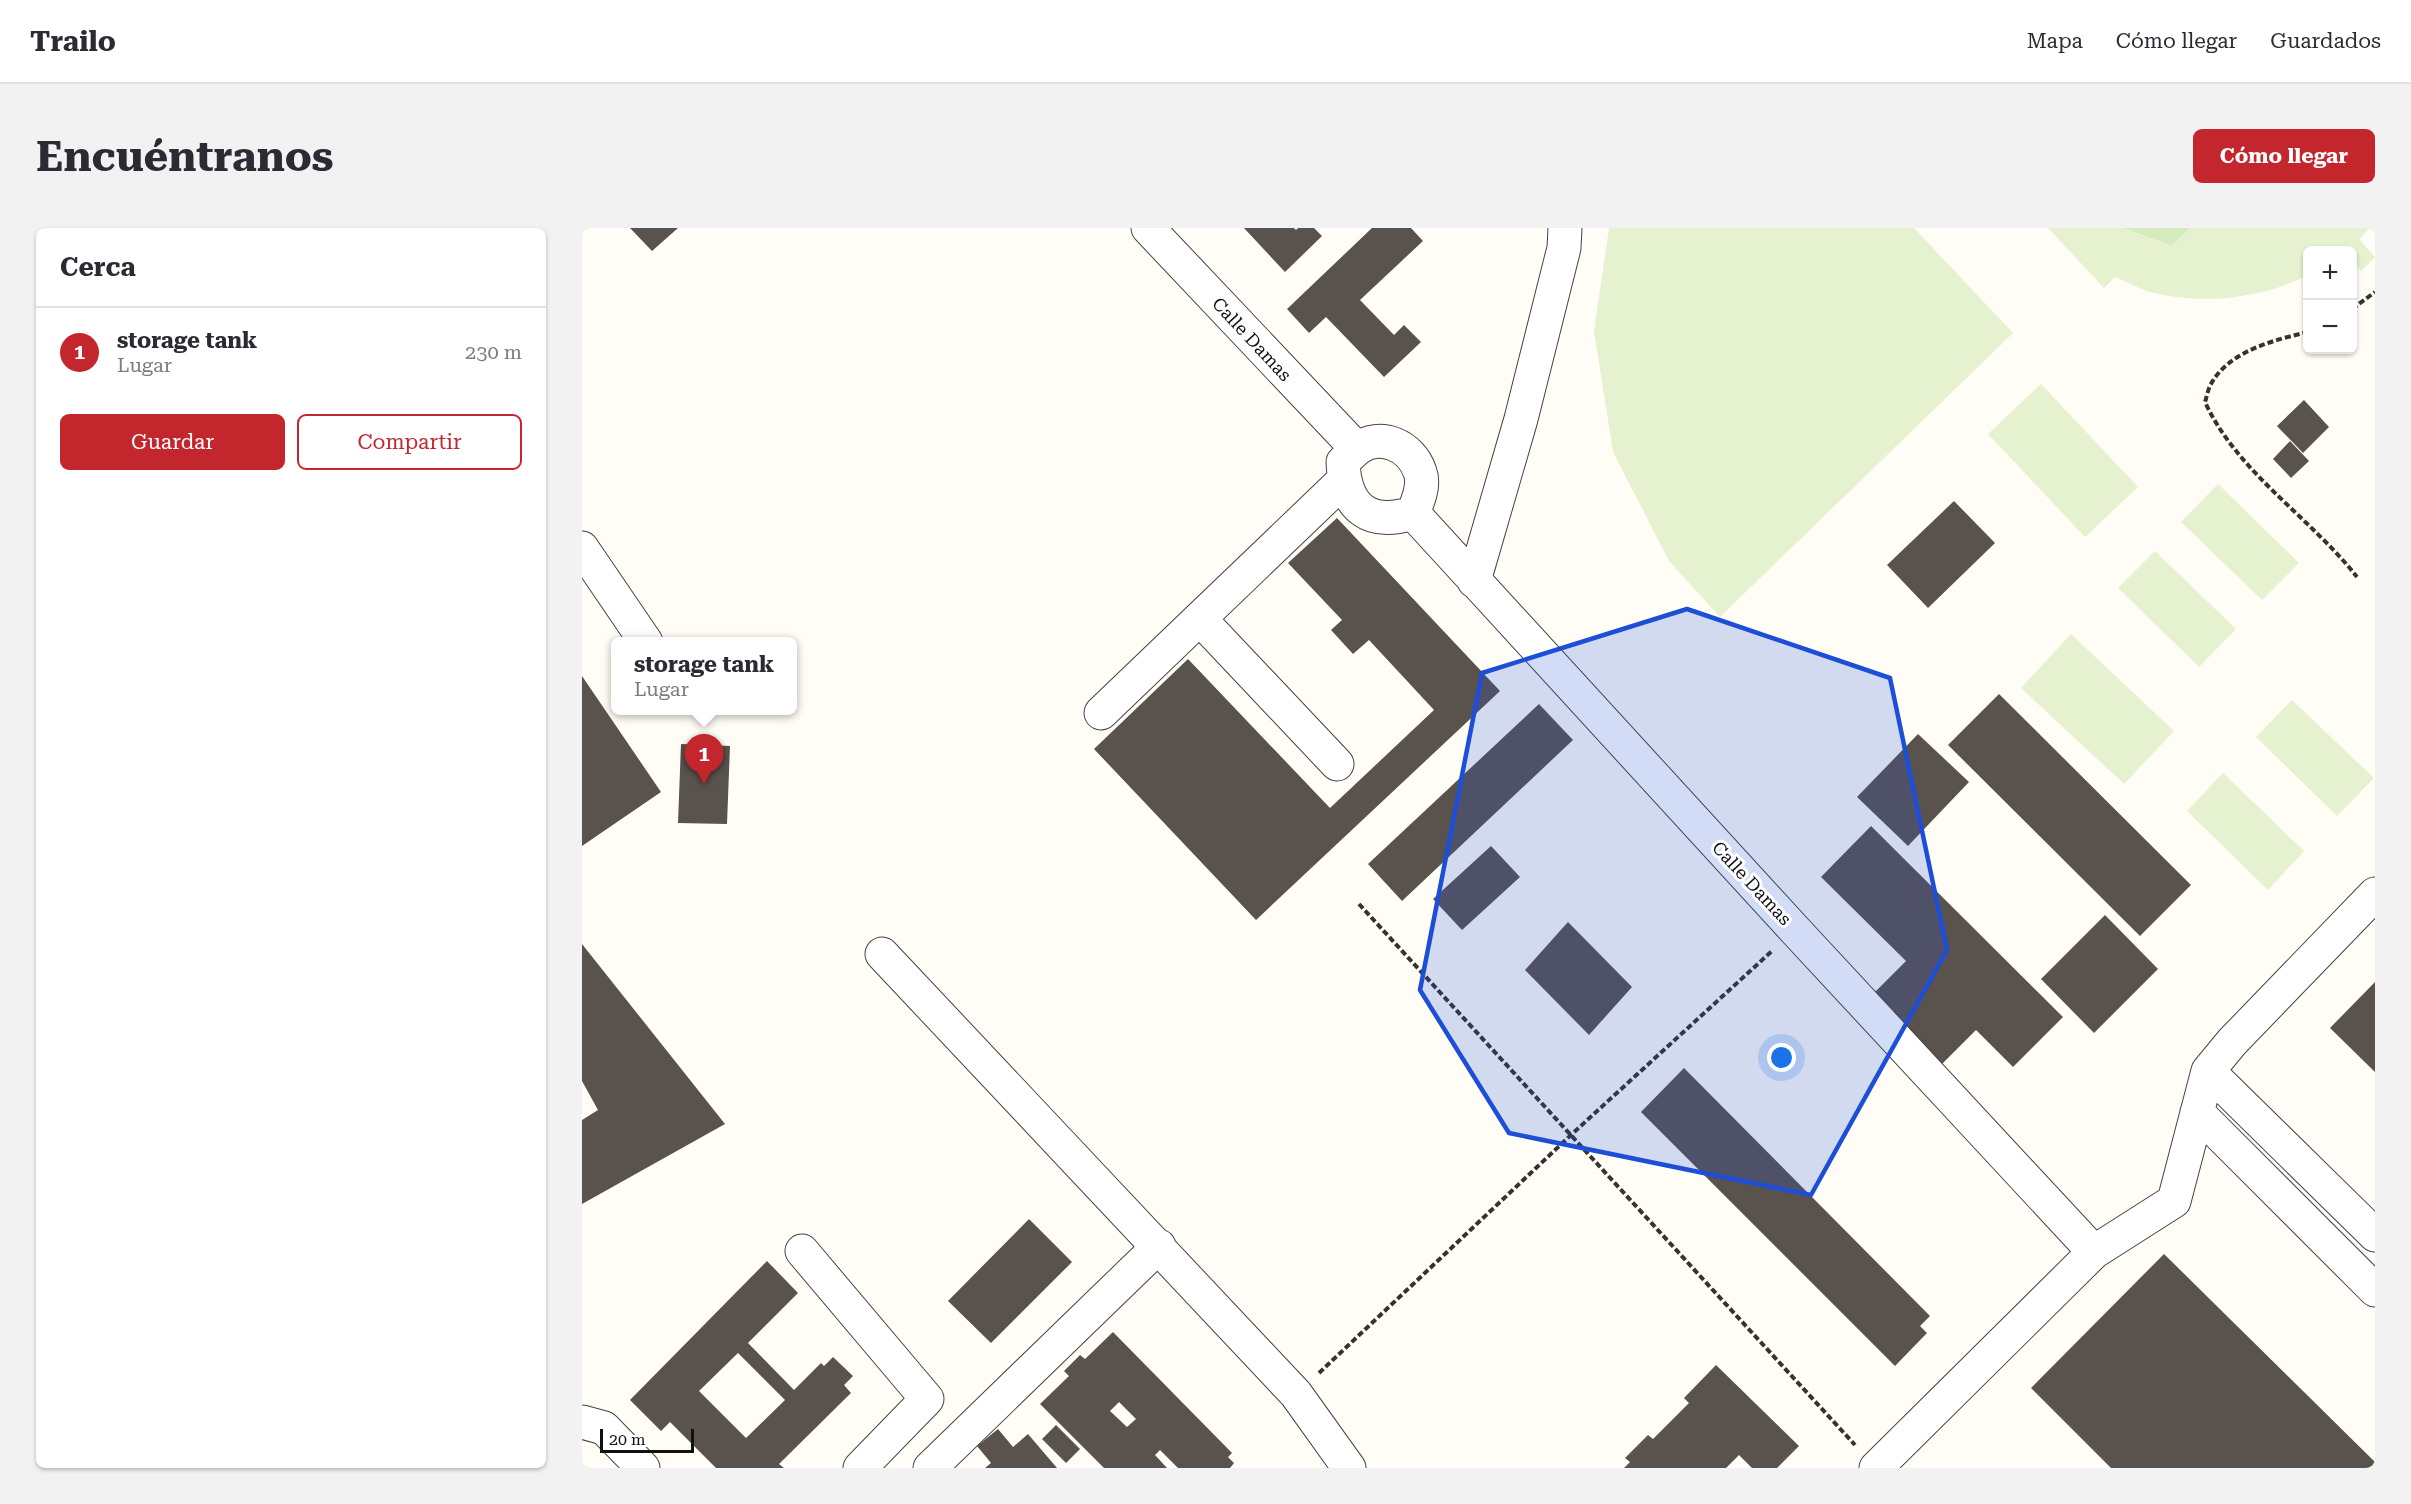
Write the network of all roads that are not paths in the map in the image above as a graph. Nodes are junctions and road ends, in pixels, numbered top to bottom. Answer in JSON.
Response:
{"nodes":[{"id":1,"x":1148,"y":228,"type":"edge"},
{"id":2,"x":1565,"y":228,"type":"edge"},
{"id":3,"x":1357,"y":449,"type":"junction"},
{"id":4,"x":1344,"y":480,"type":"junction"},
{"id":5,"x":1413,"y":513,"type":"junction"},
{"id":6,"x":582,"y":548,"type":"edge"},
{"id":7,"x":1474,"y":581,"type":"junction"},
{"id":8,"x":1200,"y":619,"type":"junction"},
{"id":9,"x":643,"y":637,"type":"edge"},
{"id":10,"x":1101,"y":713,"type":"dead end"},
{"id":11,"x":1337,"y":764,"type":"dead end"},
{"id":12,"x":2375,"y":894,"type":"edge"},
{"id":13,"x":882,"y":954,"type":"dead end"},
{"id":14,"x":2208,"y":1071,"type":"junction"},
{"id":15,"x":2197,"y":1112,"type":"junction"},
{"id":16,"x":2375,"y":1235,"type":"edge"},
{"id":17,"x":1159,"y":1246,"type":"junction"},
{"id":18,"x":802,"y":1251,"type":"dead end"},
{"id":19,"x":2094,"y":1252,"type":"junction"},
{"id":20,"x":2375,"y":1290,"type":"edge"},
{"id":21,"x":582,"y":1422,"type":"edge"},
{"id":22,"x":643,"y":1468,"type":"edge"},
{"id":23,"x":860,"y":1468,"type":"edge"},
{"id":24,"x":930,"y":1468,"type":"edge"},
{"id":25,"x":1349,"y":1468,"type":"edge"},
{"id":26,"x":1876,"y":1468,"type":"edge"}],
"edges":[{"from":1,"to":3,"type":"street","name":"Calle Damas"},
{"from":2,"to":7,"type":"street"},
{"from":3,"to":4,"type":"street"},
{"from":3,"to":5,"type":"street"},
{"from":4,"to":5,"type":"street"},
{"from":4,"to":8,"type":"street"},
{"from":5,"to":7,"type":"street","name":"Calle Damas"},
{"from":6,"to":9,"type":"street"},
{"from":7,"to":19,"type":"street","name":"Calle Damas"},
{"from":8,"to":10,"type":"street"},
{"from":8,"to":11,"type":"street"},
{"from":12,"to":14,"type":"street"},
{"from":13,"to":17,"type":"street"},
{"from":14,"to":15,"type":"street"},
{"from":14,"to":16,"type":"street"},
{"from":15,"to":19,"type":"street"},
{"from":15,"to":20,"type":"street"},
{"from":17,"to":24,"type":"street"},
{"from":17,"to":25,"type":"street"},
{"from":18,"to":23,"type":"street"},
{"from":19,"to":26,"type":"street"},
{"from":21,"to":22,"type":"street"}]}
